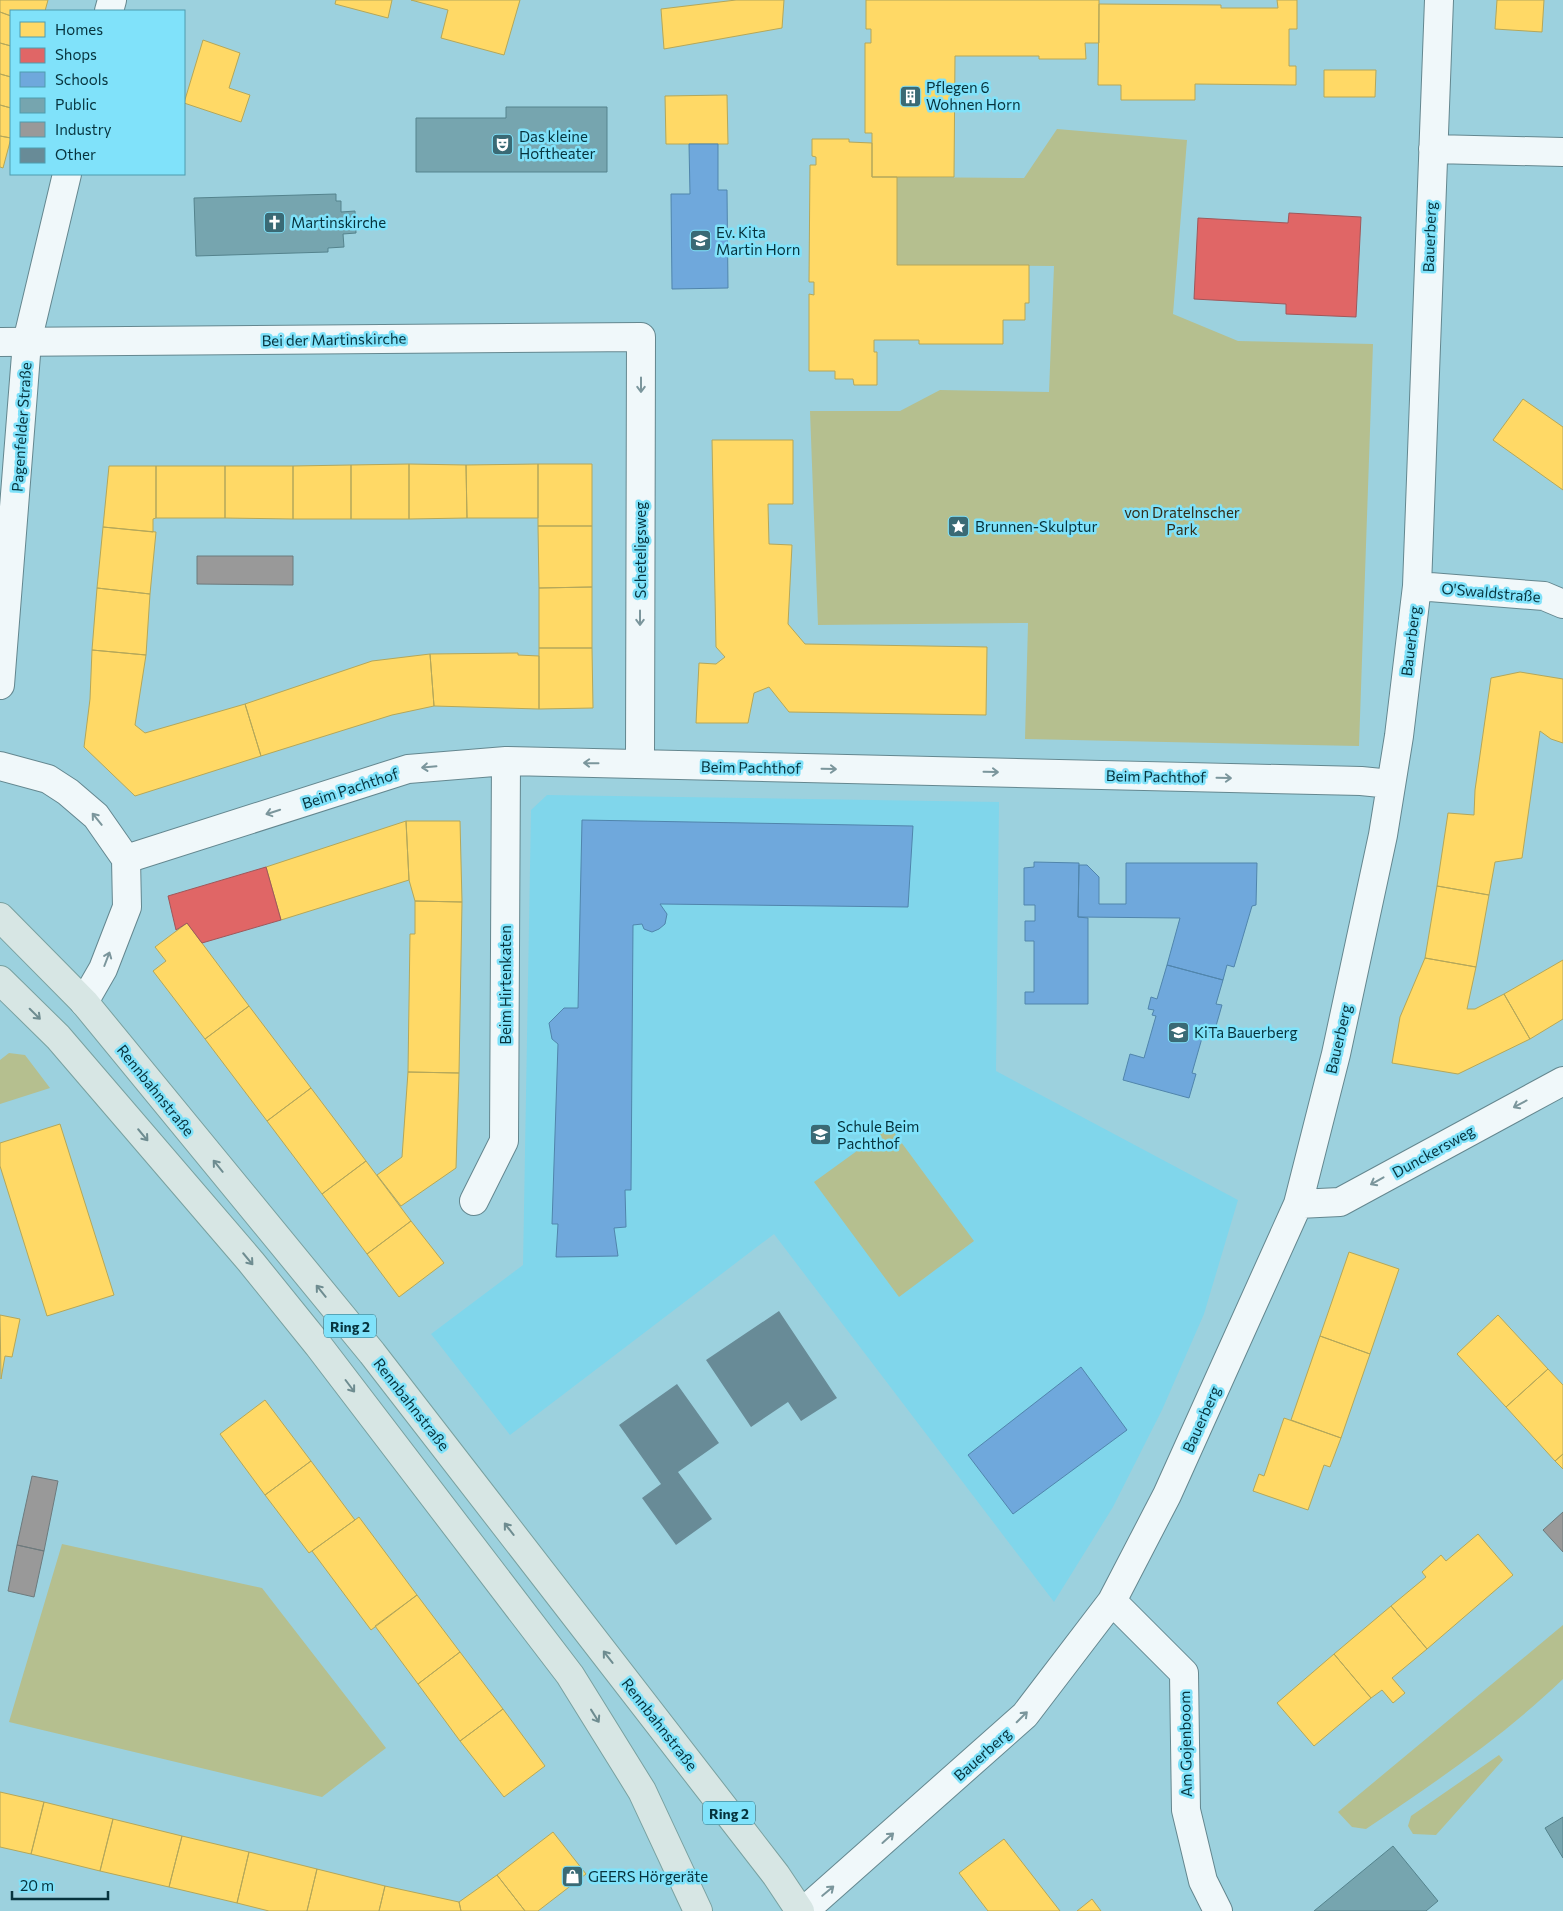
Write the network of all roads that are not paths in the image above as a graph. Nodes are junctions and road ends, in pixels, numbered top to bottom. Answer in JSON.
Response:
{"nodes":[{"id":1,"x":1439,"y":0,"type":"edge"},
{"id":2,"x":1433,"y":149,"type":"junction"},
{"id":3,"x":1563,"y":152,"type":"edge"},
{"id":4,"x":67,"y":175,"type":"edge"},
{"id":5,"x":641,"y":336,"type":"joint"},
{"id":6,"x":0,"y":342,"type":"edge"},
{"id":7,"x":27,"y":342,"type":"junction"},
{"id":8,"x":1417,"y":586,"type":"junction"},
{"id":9,"x":1563,"y":604,"type":"edge"},
{"id":10,"x":0,"y":685,"type":"edge"},
{"id":11,"x":506,"y":761,"type":"junction"},
{"id":12,"x":640,"y":764,"type":"junction"},
{"id":13,"x":0,"y":766,"type":"edge"},
{"id":14,"x":1391,"y":784,"type":"junction"},
{"id":15,"x":126,"y":859,"type":"junction"},
{"id":16,"x":0,"y":917,"type":"edge"},
{"id":17,"x":0,"y":980,"type":"edge"},
{"id":18,"x":84,"y":1002,"type":"junction"},
{"id":19,"x":1563,"y":1080,"type":"edge"},
{"id":20,"x":474,"y":1201,"type":"dead end"},
{"id":21,"x":1298,"y":1204,"type":"junction"},
{"id":22,"x":1112,"y":1601,"type":"junction"},
{"id":23,"x":698,"y":1911,"type":"edge"},
{"id":24,"x":800,"y":1911,"type":"edge"},
{"id":25,"x":804,"y":1911,"type":"edge"},
{"id":26,"x":1218,"y":1911,"type":"edge"}],
"edges":[{"from":1,"to":2,"type":"street","name":"Bauerberg"},
{"from":2,"to":3,"type":"street"},
{"from":2,"to":8,"type":"street","name":"Bauerberg"},
{"from":4,"to":7,"type":"street","name":"Pagenfelder Straße"},
{"from":5,"to":7,"type":"street","name":"Bei der Martinskirche"},
{"from":5,"to":12,"type":"street","name":"Scheteligsweg","one_way":true},
{"from":6,"to":7,"type":"street","name":"Bei der Martinskirche"},
{"from":7,"to":10,"type":"street","name":"Pagenfelder Straße"},
{"from":8,"to":9,"type":"street","name":"O'Swaldstraße"},
{"from":8,"to":14,"type":"street","name":"Bauerberg"},
{"from":12,"to":11,"type":"street","name":"Beim Pachthof","one_way":true},
{"from":11,"to":15,"type":"street","name":"Beim Pachthof","one_way":true},
{"from":11,"to":20,"type":"street","name":"Beim Hirtenkaten"},
{"from":12,"to":14,"type":"street","name":"Beim Pachthof","one_way":true},
{"from":15,"to":13,"type":"street","one_way":true},
{"from":14,"to":21,"type":"street","name":"Bauerberg"},
{"from":18,"to":15,"type":"street","one_way":true},
{"from":16,"to":18,"type":"main road","name":"Rennbahnstraße","number":"Ring 2"},
{"from":17,"to":23,"type":"main road","number":"Ring 2","one_way":true},
{"from":24,"to":18,"type":"main road","name":"Rennbahnstraße","number":"Ring 2","one_way":true},
{"from":19,"to":21,"type":"street","name":"Dunckersweg","one_way":true},
{"from":21,"to":22,"type":"street","name":"Bauerberg"},
{"from":25,"to":22,"type":"street","name":"Bauerberg","one_way":true},
{"from":22,"to":26,"type":"street","name":"Am Gojenboom"}]}
